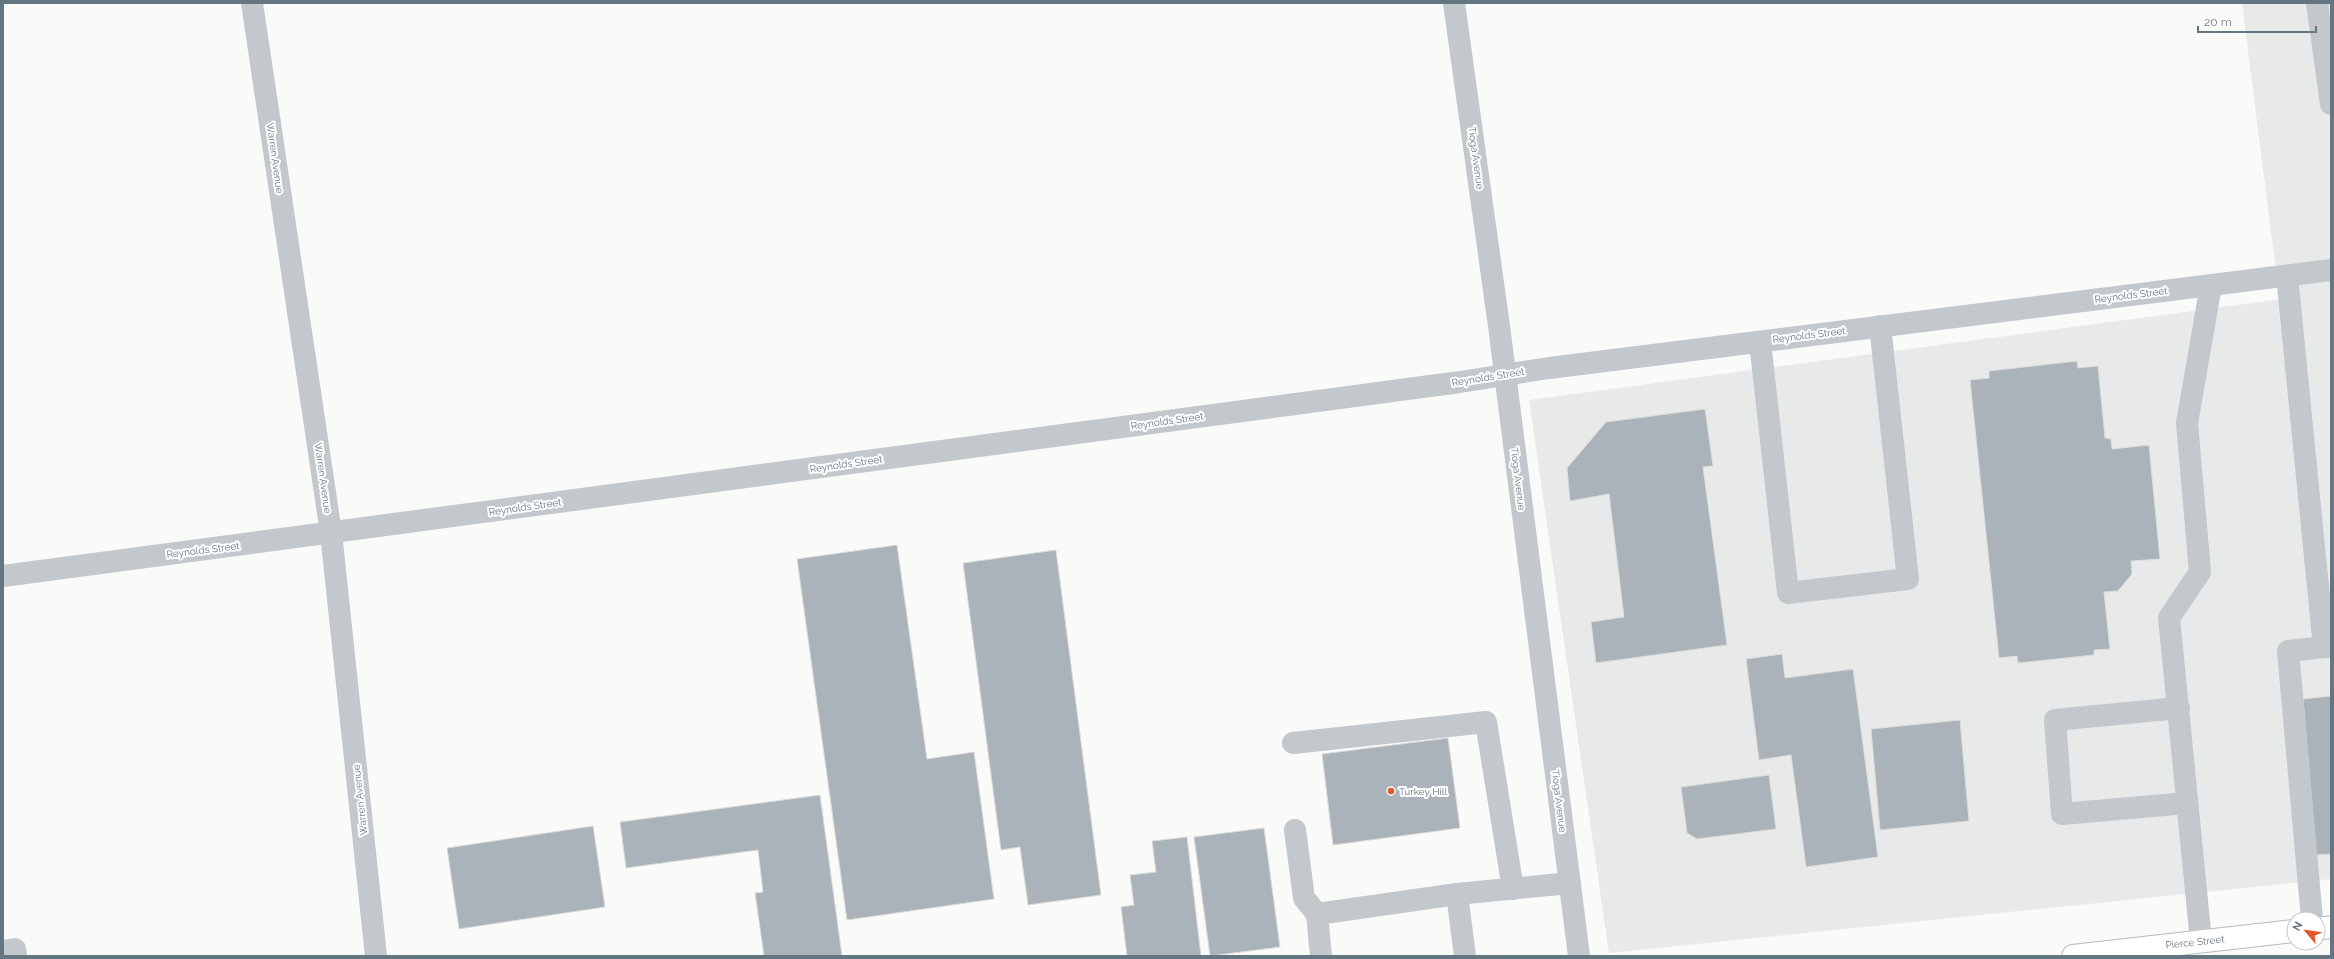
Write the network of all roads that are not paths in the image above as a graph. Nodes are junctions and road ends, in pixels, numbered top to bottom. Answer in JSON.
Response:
{"nodes":[{"id":1,"x":252,"y":3,"type":"edge"},
{"id":2,"x":1454,"y":3,"type":"edge"},
{"id":3,"x":2317,"y":3,"type":"edge"},
{"id":4,"x":2331,"y":104,"type":"edge"},
{"id":5,"x":2331,"y":270,"type":"edge"},
{"id":6,"x":2287,"y":276,"type":"junction"},
{"id":7,"x":2210,"y":285,"type":"junction"},
{"id":8,"x":1880,"y":326,"type":"junction"},
{"id":9,"x":1760,"y":342,"type":"junction"},
{"id":10,"x":1505,"y":375,"type":"junction"},
{"id":11,"x":331,"y":533,"type":"junction"},
{"id":12,"x":3,"y":576,"type":"edge"},
{"id":13,"x":2328,"y":647,"type":"edge"},
{"id":14,"x":2179,"y":708,"type":"junction"},
{"id":15,"x":1293,"y":744,"type":"dead end"},
{"id":16,"x":2187,"y":802,"type":"junction"},
{"id":17,"x":1295,"y":830,"type":"dead end"},
{"id":18,"x":1570,"y":883,"type":"junction"},
{"id":19,"x":1513,"y":888,"type":"junction"},
{"id":20,"x":1457,"y":894,"type":"junction"},
{"id":21,"x":2311,"y":911,"type":"edge"},
{"id":22,"x":1317,"y":914,"type":"junction"},
{"id":23,"x":2286,"y":932,"type":"edge"},
{"id":24,"x":2201,"y":941,"type":"junction"},
{"id":25,"x":3,"y":951,"type":"edge"},
{"id":26,"x":16,"y":956,"type":"edge"},
{"id":27,"x":376,"y":956,"type":"edge"},
{"id":28,"x":1321,"y":956,"type":"edge"},
{"id":29,"x":1465,"y":956,"type":"edge"},
{"id":30,"x":1579,"y":956,"type":"edge"},
{"id":31,"x":2073,"y":956,"type":"edge"}],
"edges":[{"from":1,"to":11,"type":"street","name":"Warren Avenue"},
{"from":2,"to":10,"type":"street","name":"Tioga Avenue"},
{"from":3,"to":4,"type":"street"},
{"from":5,"to":6,"type":"street","name":"Reynolds Street"},
{"from":6,"to":7,"type":"street","name":"Reynolds Street"},
{"from":6,"to":13,"type":"street"},
{"from":7,"to":8,"type":"street","name":"Reynolds Street"},
{"from":7,"to":14,"type":"street"},
{"from":8,"to":9,"type":"street","name":"Reynolds Street"},
{"from":8,"to":9,"type":"street"},
{"from":9,"to":10,"type":"street","name":"Reynolds Street"},
{"from":10,"to":11,"type":"street","name":"Reynolds Street"},
{"from":10,"to":18,"type":"street","name":"Tioga Avenue"},
{"from":11,"to":12,"type":"street","name":"Reynolds Street"},
{"from":11,"to":27,"type":"street","name":"Warren Avenue"},
{"from":13,"to":21,"type":"street"},
{"from":14,"to":16,"type":"street"},
{"from":14,"to":16,"type":"street"},
{"from":15,"to":19,"type":"street"},
{"from":16,"to":24,"type":"street"},
{"from":17,"to":22,"type":"street"},
{"from":18,"to":19,"type":"street"},
{"from":18,"to":30,"type":"street","name":"Tioga Avenue"},
{"from":19,"to":20,"type":"street"},
{"from":20,"to":22,"type":"street"},
{"from":20,"to":29,"type":"street"},
{"from":22,"to":28,"type":"street"},
{"from":23,"to":24,"type":"main road","name":"Pierce Street"},
{"from":24,"to":31,"type":"main road","name":"Pierce Street"},
{"from":25,"to":26,"type":"street"}]}
